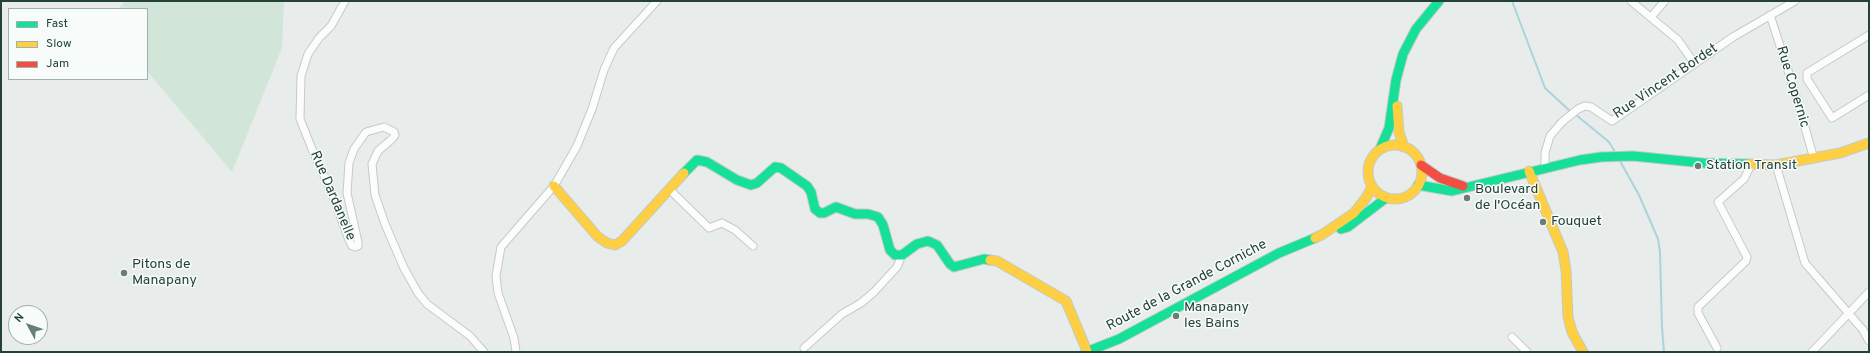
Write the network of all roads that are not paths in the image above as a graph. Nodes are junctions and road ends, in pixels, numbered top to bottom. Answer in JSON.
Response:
{"nodes":[{"id":1,"x":345,"y":1,"type":"edge"},
{"id":2,"x":657,"y":1,"type":"edge"},
{"id":3,"x":1439,"y":1,"type":"edge"},
{"id":4,"x":1632,"y":1,"type":"edge"},
{"id":5,"x":1665,"y":1,"type":"edge"},
{"id":6,"x":1795,"y":1,"type":"edge"},
{"id":7,"x":1770,"y":15,"type":"junction"},
{"id":8,"x":1651,"y":17,"type":"junction"},
{"id":9,"x":1869,"y":35,"type":"edge"},
{"id":10,"x":1694,"y":63,"type":"junction"},
{"id":11,"x":1396,"y":80,"type":"junction"},
{"id":12,"x":1869,"y":95,"type":"edge"},
{"id":13,"x":1869,"y":142,"type":"edge"},
{"id":14,"x":1404,"y":147,"type":"junction"},
{"id":15,"x":1380,"y":149,"type":"junction"},
{"id":16,"x":1814,"y":159,"type":"junction"},
{"id":17,"x":1751,"y":165,"type":"junction"},
{"id":18,"x":1776,"y":165,"type":"junction"},
{"id":19,"x":1421,"y":166,"type":"junction"},
{"id":20,"x":1545,"y":168,"type":"junction"},
{"id":21,"x":1529,"y":171,"type":"junction"},
{"id":22,"x":1418,"y":185,"type":"junction"},
{"id":23,"x":554,"y":186,"type":"junction"},
{"id":24,"x":1372,"y":187,"type":"junction"},
{"id":25,"x":1473,"y":187,"type":"junction"},
{"id":26,"x":669,"y":189,"type":"junction"},
{"id":27,"x":1386,"y":198,"type":"junction"},
{"id":28,"x":1323,"y":234,"type":"junction"},
{"id":29,"x":753,"y":246,"type":"dead end"},
{"id":30,"x":902,"y":255,"type":"junction"},
{"id":31,"x":1869,"y":292,"type":"edge"},
{"id":32,"x":1848,"y":313,"type":"junction"},
{"id":33,"x":1512,"y":337,"type":"dead end"},
{"id":34,"x":1869,"y":341,"type":"edge"},
{"id":35,"x":804,"y":348,"type":"dead end"},
{"id":36,"x":1717,"y":348,"type":"dead end"},
{"id":37,"x":1092,"y":351,"type":"edge"},
{"id":38,"x":484,"y":352,"type":"edge"},
{"id":39,"x":516,"y":352,"type":"edge"},
{"id":40,"x":1527,"y":352,"type":"edge"},
{"id":41,"x":1583,"y":352,"type":"edge"},
{"id":42,"x":1812,"y":352,"type":"edge"}],
"edges":[{"from":1,"to":38,"type":"street","name":"Rue Dardanelle"},
{"from":2,"to":23,"type":"street"},
{"from":3,"to":11,"type":"main road"},
{"from":4,"to":8,"type":"street"},
{"from":5,"to":8,"type":"street"},
{"from":6,"to":7,"type":"street","name":"Rue Vincent Bordet"},
{"from":7,"to":10,"type":"street","name":"Rue Vincent Bordet"},
{"from":7,"to":16,"type":"street","name":"Rue Copernic"},
{"from":8,"to":10,"type":"street"},
{"from":9,"to":12,"type":"street"},
{"from":10,"to":20,"type":"street","name":"Rue Vincent Bordet"},
{"from":11,"to":14,"type":"main road"},
{"from":11,"to":15,"type":"main road"},
{"from":13,"to":16,"type":"main road"},
{"from":14,"to":15,"type":"main road"},
{"from":14,"to":19,"type":"main road"},
{"from":15,"to":24,"type":"main road"},
{"from":16,"to":18,"type":"main road"},
{"from":17,"to":18,"type":"main road"},
{"from":17,"to":20,"type":"main road"},
{"from":17,"to":36,"type":"street"},
{"from":18,"to":32,"type":"street"},
{"from":19,"to":22,"type":"main road"},
{"from":19,"to":25,"type":"main road"},
{"from":20,"to":21,"type":"main road"},
{"from":21,"to":25,"type":"main road"},
{"from":21,"to":41,"type":"main road"},
{"from":22,"to":25,"type":"main road"},
{"from":22,"to":27,"type":"main road"},
{"from":23,"to":26,"type":"main road"},
{"from":23,"to":39,"type":"street"},
{"from":24,"to":27,"type":"main road"},
{"from":24,"to":28,"type":"main road","name":"Route de la Grande Corniche"},
{"from":26,"to":29,"type":"street"},
{"from":26,"to":30,"type":"main road"},
{"from":27,"to":28,"type":"main road","name":"Route de la Grande Corniche"},
{"from":28,"to":37,"type":"main road","name":"Route de la Grande Corniche"},
{"from":30,"to":35,"type":"street"},
{"from":30,"to":37,"type":"main road"},
{"from":31,"to":32,"type":"street"},
{"from":32,"to":34,"type":"street"},
{"from":32,"to":42,"type":"street"},
{"from":33,"to":40,"type":"street"}]}
